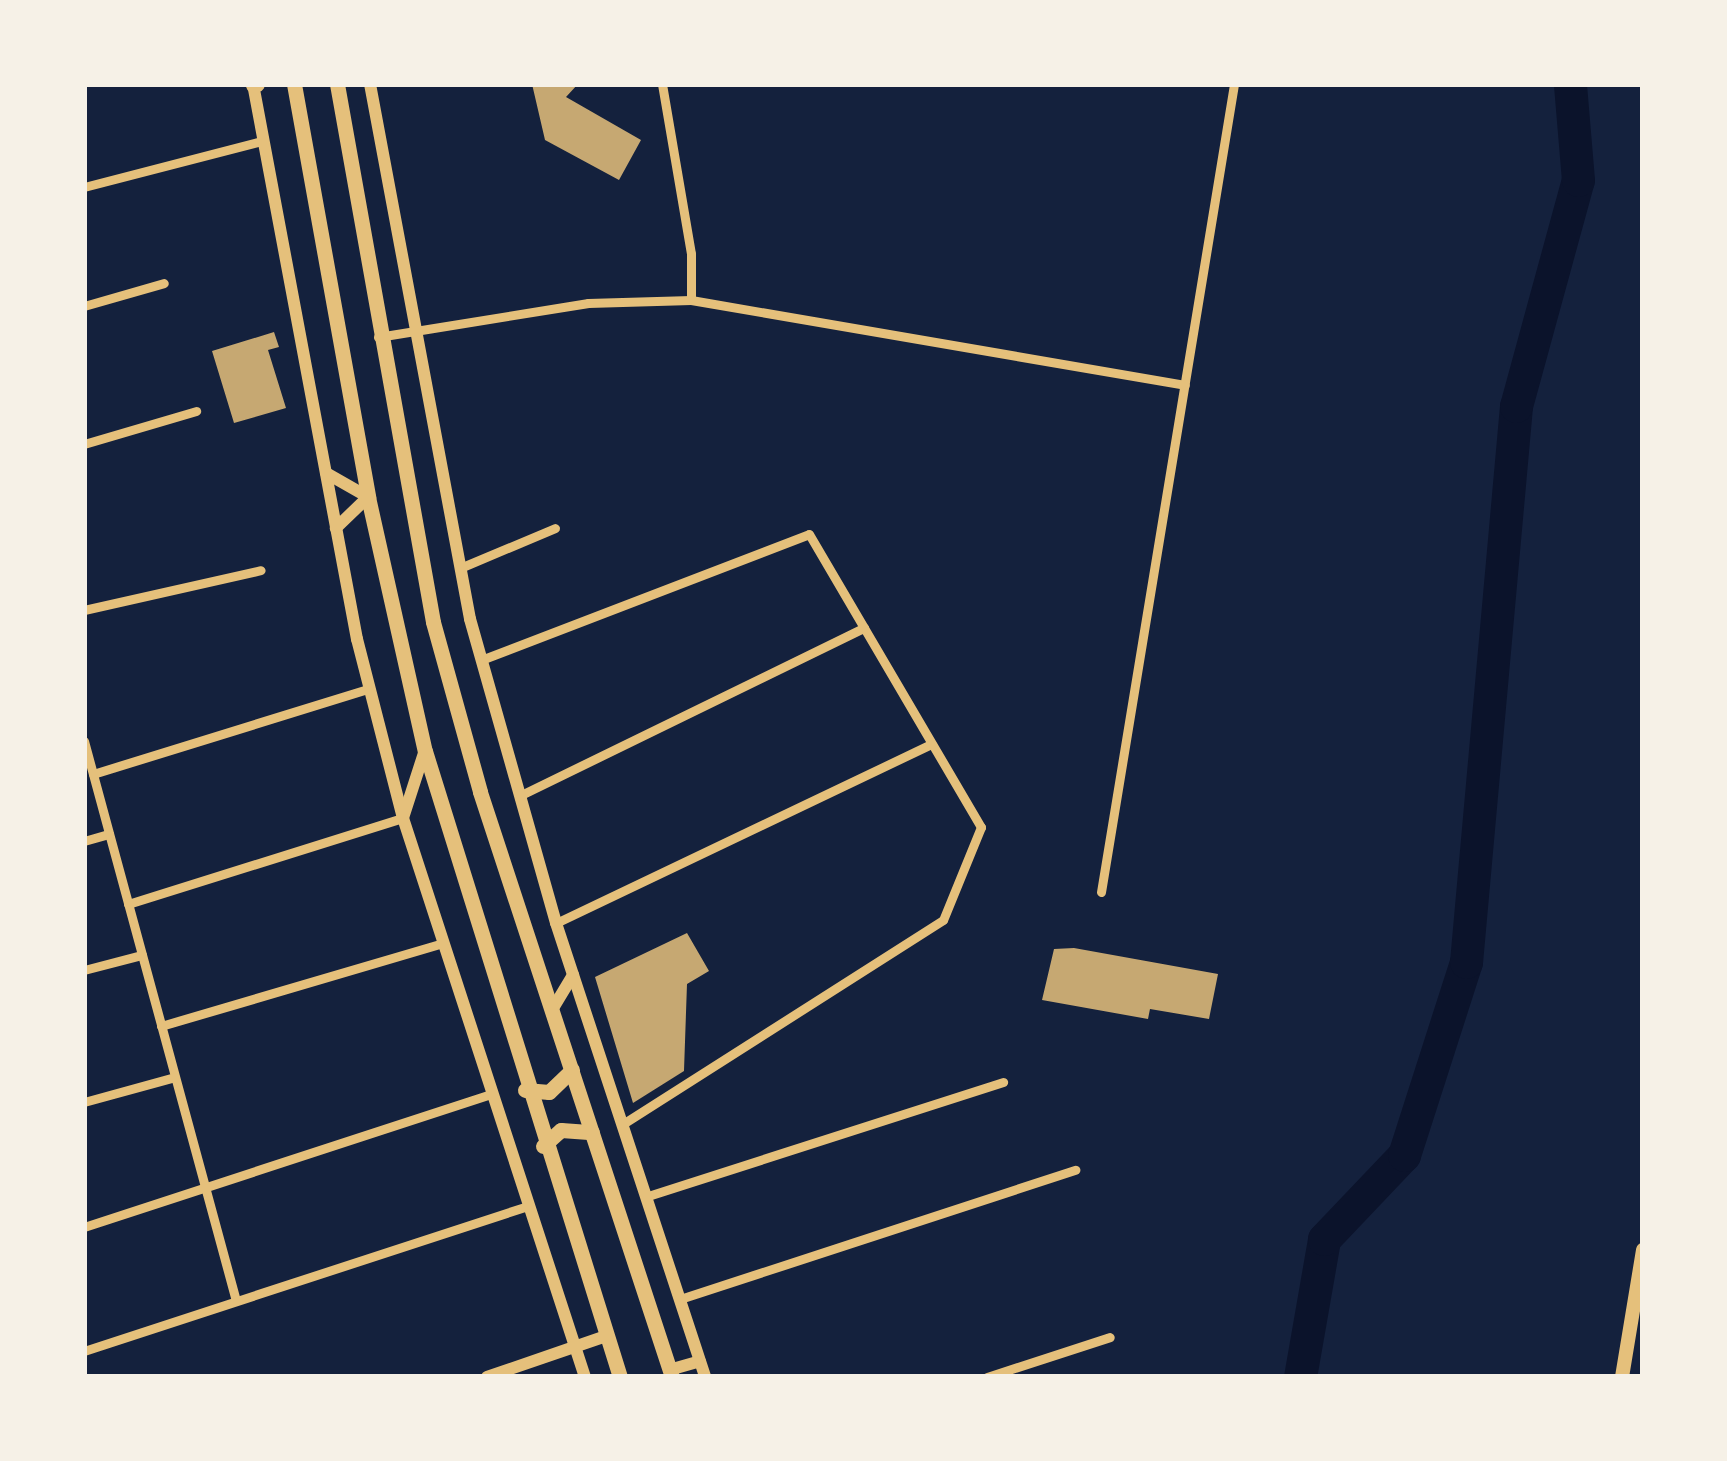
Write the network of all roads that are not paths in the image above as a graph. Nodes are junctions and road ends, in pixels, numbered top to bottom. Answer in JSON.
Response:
{"nodes":[{"id":1,"x":254,"y":84,"type":"edge"},
{"id":2,"x":294,"y":84,"type":"edge"},
{"id":3,"x":337,"y":84,"type":"edge"},
{"id":4,"x":370,"y":84,"type":"edge"},
{"id":5,"x":662,"y":84,"type":"edge"},
{"id":6,"x":1234,"y":84,"type":"edge"},
{"id":7,"x":262,"y":141,"type":"junction"},
{"id":8,"x":84,"y":188,"type":"edge"},
{"id":9,"x":164,"y":283,"type":"dead end"},
{"id":10,"x":691,"y":300,"type":"junction"},
{"id":11,"x":84,"y":306,"type":"edge"},
{"id":12,"x":412,"y":332,"type":"junction"},
{"id":13,"x":378,"y":338,"type":"junction"},
{"id":14,"x":1185,"y":386,"type":"junction"},
{"id":15,"x":196,"y":411,"type":"dead end"},
{"id":16,"x":84,"y":444,"type":"edge"},
{"id":17,"x":326,"y":473,"type":"junction"},
{"id":18,"x":368,"y":497,"type":"junction"},
{"id":19,"x":336,"y":528,"type":"junction"},
{"id":20,"x":555,"y":529,"type":"dead end"},
{"id":21,"x":460,"y":568,"type":"junction"},
{"id":22,"x":261,"y":570,"type":"dead end"},
{"id":23,"x":84,"y":610,"type":"edge"},
{"id":24,"x":864,"y":628,"type":"junction"},
{"id":25,"x":481,"y":660,"type":"junction"},
{"id":26,"x":370,"y":688,"type":"junction"},
{"id":27,"x":84,"y":741,"type":"edge"},
{"id":28,"x":932,"y":744,"type":"junction"},
{"id":29,"x":424,"y":752,"type":"junction"},
{"id":30,"x":93,"y":774,"type":"junction"},
{"id":31,"x":518,"y":796,"type":"junction"},
{"id":32,"x":403,"y":818,"type":"junction"},
{"id":33,"x":109,"y":834,"type":"junction"},
{"id":34,"x":84,"y":841,"type":"edge"},
{"id":35,"x":1101,"y":892,"type":"dead end"},
{"id":36,"x":128,"y":904,"type":"junction"},
{"id":37,"x":556,"y":923,"type":"junction"},
{"id":38,"x":443,"y":944,"type":"junction"},
{"id":39,"x":142,"y":955,"type":"junction"},
{"id":40,"x":84,"y":970,"type":"edge"},
{"id":41,"x":573,"y":975,"type":"junction"},
{"id":42,"x":552,"y":1010,"type":"junction"},
{"id":43,"x":161,"y":1026,"type":"junction"},
{"id":44,"x":572,"y":1070,"type":"junction"},
{"id":45,"x":175,"y":1077,"type":"junction"},
{"id":46,"x":1003,"y":1082,"type":"dead end"},
{"id":47,"x":525,"y":1090,"type":"junction"},
{"id":48,"x":492,"y":1094,"type":"junction"},
{"id":49,"x":84,"y":1102,"type":"edge"},
{"id":50,"x":623,"y":1124,"type":"junction"},
{"id":51,"x":592,"y":1132,"type":"junction"},
{"id":52,"x":543,"y":1146,"type":"junction"},
{"id":53,"x":1075,"y":1170,"type":"dead end"},
{"id":54,"x":205,"y":1188,"type":"junction"},
{"id":55,"x":648,"y":1196,"type":"junction"},
{"id":56,"x":528,"y":1206,"type":"junction"},
{"id":57,"x":84,"y":1227,"type":"edge"},
{"id":58,"x":1643,"y":1250,"type":"edge"},
{"id":59,"x":680,"y":1299,"type":"junction"},
{"id":60,"x":236,"y":1301,"type":"junction"},
{"id":61,"x":607,"y":1336,"type":"junction"},
{"id":62,"x":1110,"y":1337,"type":"dead end"},
{"id":63,"x":574,"y":1347,"type":"junction"},
{"id":64,"x":84,"y":1351,"type":"edge"},
{"id":65,"x":700,"y":1360,"type":"junction"},
{"id":66,"x":670,"y":1374,"type":"edge"},
{"id":67,"x":487,"y":1377,"type":"edge"},
{"id":68,"x":585,"y":1377,"type":"edge"},
{"id":69,"x":620,"y":1377,"type":"edge"},
{"id":70,"x":705,"y":1377,"type":"edge"},
{"id":71,"x":987,"y":1377,"type":"edge"},
{"id":72,"x":1622,"y":1377,"type":"edge"}],
"edges":[{"from":1,"to":7,"type":"street"},
{"from":2,"to":18,"type":"main road"},
{"from":3,"to":13,"type":"main road"},
{"from":4,"to":12,"type":"street"},
{"from":5,"to":10,"type":"street"},
{"from":6,"to":14,"type":"street"},
{"from":7,"to":8,"type":"street"},
{"from":7,"to":17,"type":"street"},
{"from":9,"to":11,"type":"street"},
{"from":10,"to":12,"type":"street"},
{"from":10,"to":14,"type":"street"},
{"from":12,"to":13,"type":"street"},
{"from":12,"to":21,"type":"street"},
{"from":13,"to":42,"type":"main road"},
{"from":14,"to":35,"type":"street"},
{"from":15,"to":16,"type":"street"},
{"from":17,"to":18,"type":"street"},
{"from":17,"to":19,"type":"street"},
{"from":18,"to":19,"type":"street"},
{"from":18,"to":29,"type":"main road"},
{"from":19,"to":26,"type":"street"},
{"from":20,"to":21,"type":"street"},
{"from":21,"to":25,"type":"street"},
{"from":22,"to":23,"type":"street"},
{"from":24,"to":25,"type":"street"},
{"from":24,"to":28,"type":"street"},
{"from":24,"to":31,"type":"street"},
{"from":25,"to":31,"type":"street"},
{"from":26,"to":30,"type":"street"},
{"from":26,"to":32,"type":"street"},
{"from":27,"to":30,"type":"street"},
{"from":28,"to":37,"type":"street"},
{"from":28,"to":50,"type":"street"},
{"from":29,"to":32,"type":"street"},
{"from":29,"to":47,"type":"main road"},
{"from":30,"to":33,"type":"street"},
{"from":31,"to":37,"type":"street"},
{"from":32,"to":36,"type":"street"},
{"from":32,"to":38,"type":"street"},
{"from":33,"to":34,"type":"street"},
{"from":33,"to":36,"type":"street"},
{"from":36,"to":39,"type":"street"},
{"from":37,"to":41,"type":"street"},
{"from":38,"to":43,"type":"street"},
{"from":38,"to":48,"type":"street"},
{"from":39,"to":40,"type":"street"},
{"from":39,"to":43,"type":"street"},
{"from":41,"to":42,"type":"street"},
{"from":41,"to":50,"type":"street"},
{"from":42,"to":44,"type":"main road"},
{"from":43,"to":45,"type":"street"},
{"from":44,"to":47,"type":"main road"},
{"from":44,"to":51,"type":"main road"},
{"from":45,"to":49,"type":"street"},
{"from":45,"to":54,"type":"street"},
{"from":46,"to":55,"type":"street"},
{"from":47,"to":52,"type":"main road"},
{"from":48,"to":54,"type":"street"},
{"from":48,"to":56,"type":"street"},
{"from":50,"to":55,"type":"street"},
{"from":51,"to":52,"type":"main road"},
{"from":51,"to":66,"type":"main road"},
{"from":52,"to":61,"type":"main road"},
{"from":53,"to":59,"type":"street"},
{"from":54,"to":57,"type":"street"},
{"from":54,"to":60,"type":"street"},
{"from":55,"to":59,"type":"street"},
{"from":56,"to":60,"type":"street"},
{"from":56,"to":63,"type":"street"},
{"from":58,"to":72,"type":"main road"},
{"from":59,"to":65,"type":"street"},
{"from":60,"to":64,"type":"street"},
{"from":61,"to":63,"type":"street"},
{"from":61,"to":69,"type":"main road"},
{"from":62,"to":71,"type":"street"},
{"from":63,"to":67,"type":"street"},
{"from":63,"to":68,"type":"street"},
{"from":65,"to":66,"type":"street"},
{"from":65,"to":70,"type":"street"}]}
